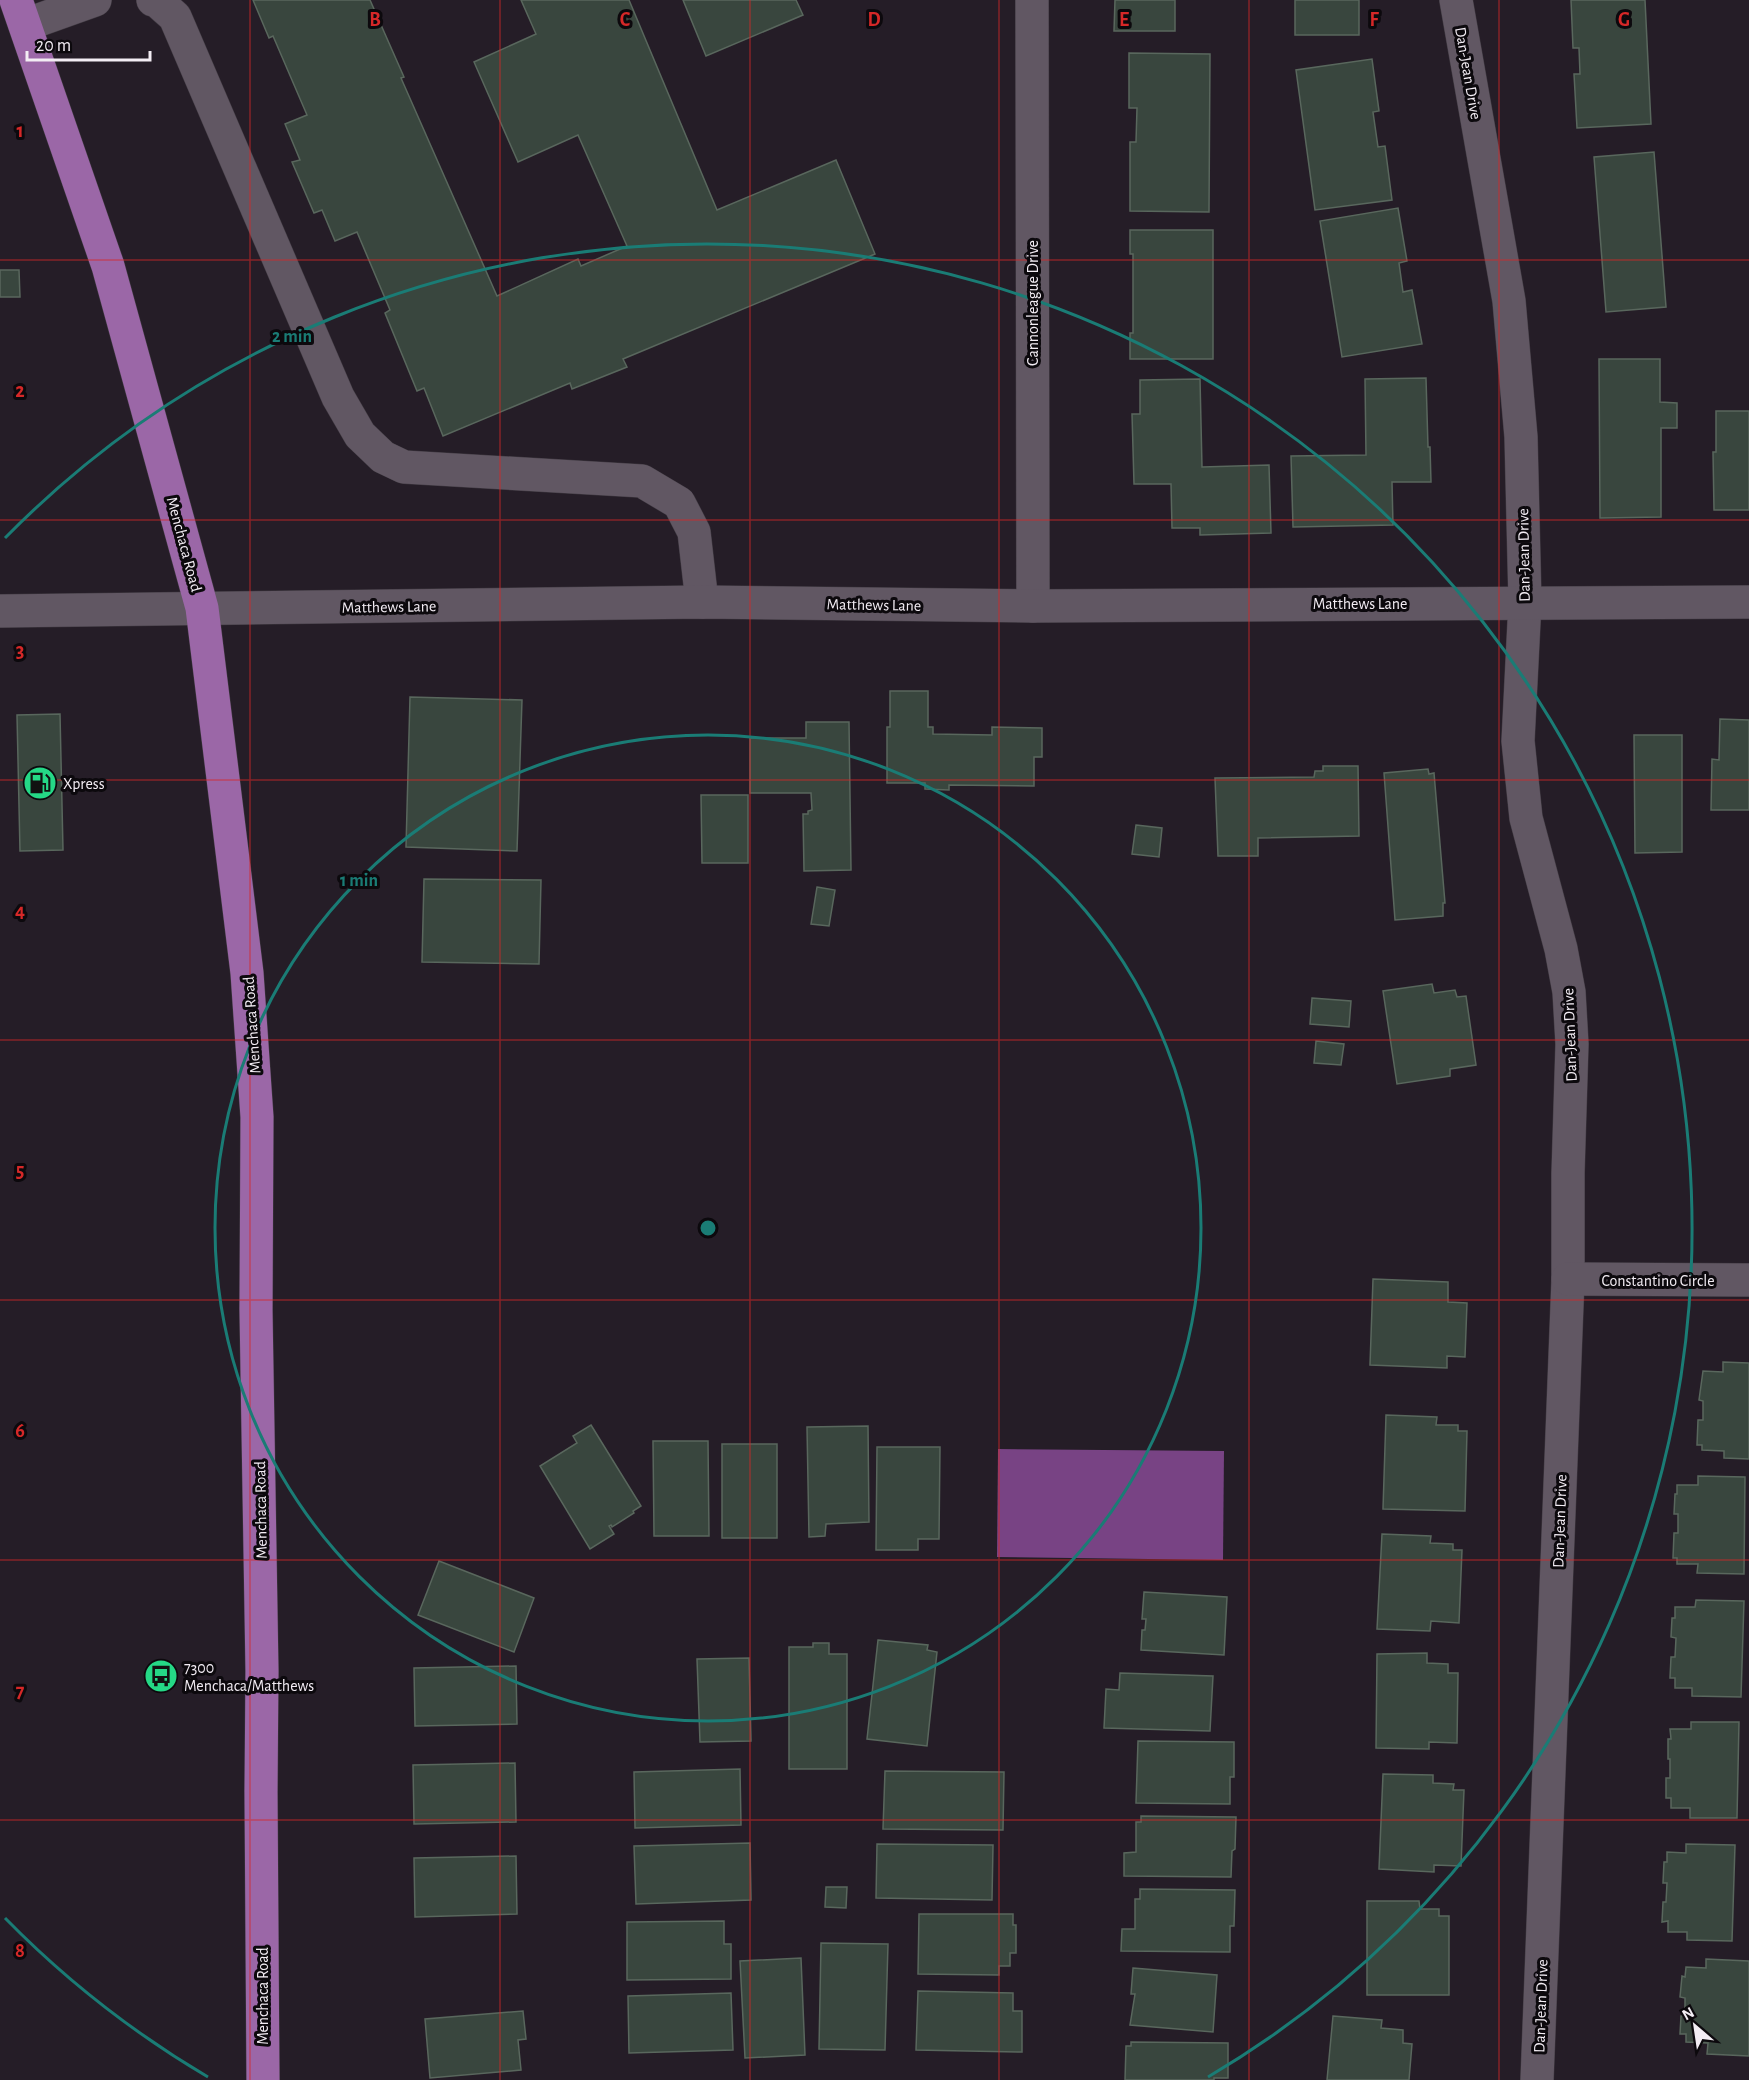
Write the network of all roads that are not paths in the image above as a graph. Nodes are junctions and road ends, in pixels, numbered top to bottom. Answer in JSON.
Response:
{"nodes":[{"id":1,"x":95,"y":0,"type":"edge"},
{"id":2,"x":153,"y":0,"type":"edge"},
{"id":3,"x":1032,"y":0,"type":"edge"},
{"id":4,"x":1456,"y":0,"type":"edge"},
{"id":5,"x":15,"y":10,"type":"edge"},
{"id":6,"x":702,"y":602,"type":"junction"},
{"id":7,"x":1525,"y":602,"type":"junction"},
{"id":8,"x":1749,"y":602,"type":"edge"},
{"id":9,"x":1033,"y":606,"type":"junction"},
{"id":10,"x":202,"y":608,"type":"junction"},
{"id":11,"x":0,"y":611,"type":"edge"},
{"id":12,"x":1568,"y":1279,"type":"junction"},
{"id":13,"x":1749,"y":1280,"type":"edge"},
{"id":14,"x":263,"y":2080,"type":"edge"},
{"id":15,"x":1537,"y":2080,"type":"edge"}],
"edges":[{"from":1,"to":5,"type":"street"},
{"from":2,"to":6,"type":"street"},
{"from":3,"to":9,"type":"street","name":"Cannonleague Drive"},
{"from":4,"to":7,"type":"street","name":"Dan-Jean Drive"},
{"from":5,"to":10,"type":"main road","name":"Menchaca Road"},
{"from":6,"to":9,"type":"street","name":"Matthews Lane"},
{"from":6,"to":10,"type":"street","name":"Matthews Lane"},
{"from":7,"to":8,"type":"street","name":"Matthews Lane"},
{"from":7,"to":9,"type":"street","name":"Matthews Lane"},
{"from":7,"to":12,"type":"street","name":"Dan-Jean Drive"},
{"from":10,"to":11,"type":"street","name":"Matthews Lane"},
{"from":10,"to":14,"type":"main road","name":"Menchaca Road"},
{"from":12,"to":13,"type":"street","name":"Constantino Circle"},
{"from":12,"to":15,"type":"street","name":"Dan-Jean Drive"}]}
